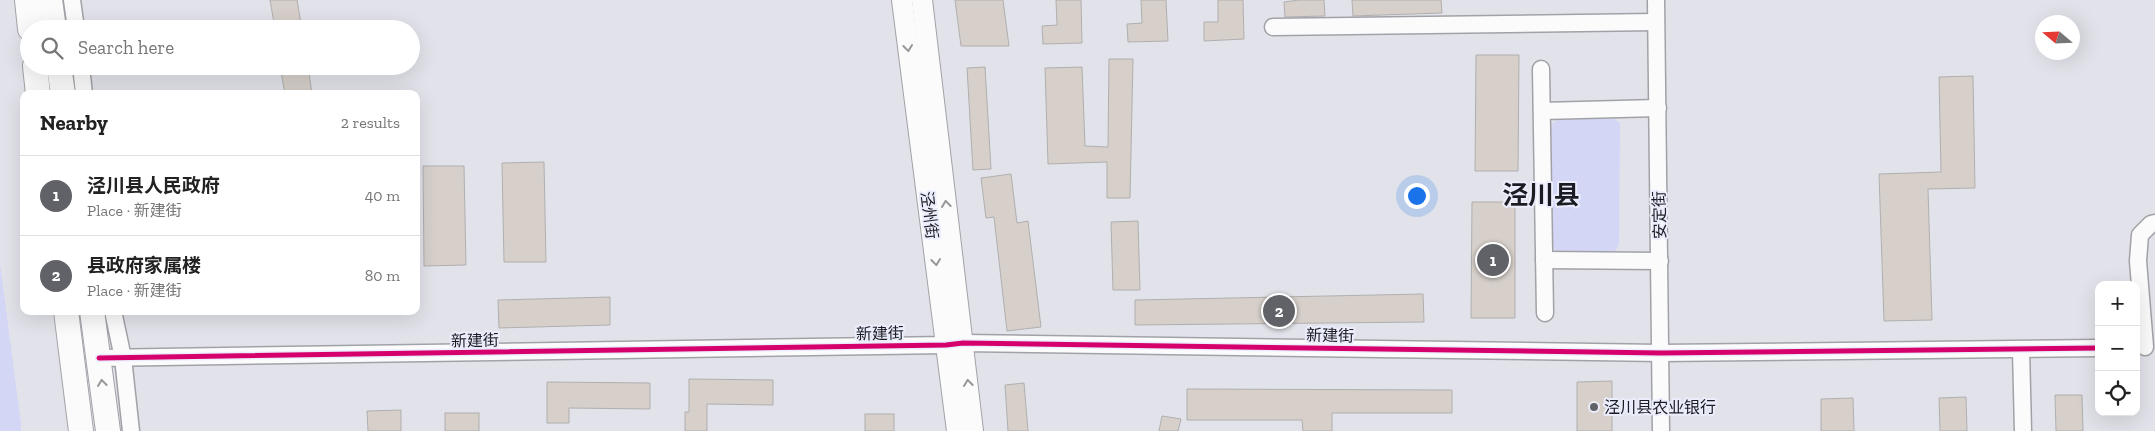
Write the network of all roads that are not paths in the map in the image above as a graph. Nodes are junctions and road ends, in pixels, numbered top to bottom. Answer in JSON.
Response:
{"nodes":[{"id":1,"x":27,"y":0,"type":"edge"},
{"id":2,"x":50,"y":0,"type":"edge"},
{"id":3,"x":72,"y":0,"type":"edge"},
{"id":4,"x":902,"y":0,"type":"edge"},
{"id":5,"x":922,"y":0,"type":"edge"},
{"id":6,"x":1656,"y":0,"type":"edge"},
{"id":7,"x":29,"y":20,"type":"edge"},
{"id":8,"x":53,"y":20,"type":"edge"},
{"id":9,"x":75,"y":20,"type":"edge"},
{"id":10,"x":1656,"y":22,"type":"junction"},
{"id":11,"x":1273,"y":27,"type":"dead end"},
{"id":12,"x":1542,"y":69,"type":"dead end"},
{"id":13,"x":36,"y":75,"type":"edge"},
{"id":14,"x":60,"y":75,"type":"edge"},
{"id":15,"x":81,"y":75,"type":"edge"},
{"id":16,"x":38,"y":90,"type":"edge"},
{"id":17,"x":62,"y":90,"type":"edge"},
{"id":18,"x":83,"y":90,"type":"edge"},
{"id":19,"x":1658,"y":108,"type":"junction"},
{"id":20,"x":1542,"y":111,"type":"junction"},
{"id":21,"x":2155,"y":223,"type":"edge"},
{"id":22,"x":1544,"y":260,"type":"junction"},
{"id":23,"x":1660,"y":261,"type":"junction"},
{"id":24,"x":1545,"y":313,"type":"dead end"},
{"id":25,"x":66,"y":315,"type":"edge"},
{"id":26,"x":93,"y":315,"type":"edge"},
{"id":27,"x":114,"y":315,"type":"edge"},
{"id":28,"x":955,"y":344,"type":"junction"},
{"id":29,"x":2095,"y":348,"type":"edge"},
{"id":30,"x":2145,"y":348,"type":"edge"},
{"id":31,"x":2021,"y":350,"type":"junction"},
{"id":32,"x":1661,"y":352,"type":"junction"},
{"id":33,"x":99,"y":358,"type":"junction"},
{"id":34,"x":123,"y":358,"type":"junction"},
{"id":35,"x":81,"y":431,"type":"edge"},
{"id":36,"x":108,"y":431,"type":"edge"},
{"id":37,"x":131,"y":431,"type":"edge"},
{"id":38,"x":957,"y":431,"type":"edge"},
{"id":39,"x":974,"y":431,"type":"edge"},
{"id":40,"x":1661,"y":431,"type":"edge"},
{"id":41,"x":2024,"y":431,"type":"edge"}],
"edges":[{"from":1,"to":7,"type":"highway"},
{"from":2,"to":8,"type":"highway"},
{"from":3,"to":9,"type":"street"},
{"from":4,"to":28,"type":"main road","name":"泾州街","one_way":true},
{"from":28,"to":5,"type":"main road","name":"泾州街","one_way":true},
{"from":6,"to":10,"type":"street","name":"安定街"},
{"from":10,"to":11,"type":"street"},
{"from":10,"to":19,"type":"street","name":"安定街"},
{"from":12,"to":20,"type":"street"},
{"from":13,"to":16,"type":"highway"},
{"from":14,"to":17,"type":"highway"},
{"from":15,"to":18,"type":"street"},
{"from":19,"to":20,"type":"street"},
{"from":19,"to":23,"type":"street","name":"安定街"},
{"from":20,"to":22,"type":"street"},
{"from":21,"to":30,"type":"street"},
{"from":22,"to":23,"type":"street"},
{"from":22,"to":24,"type":"street"},
{"from":23,"to":32,"type":"street","name":"安定街"},
{"from":25,"to":35,"type":"highway"},
{"from":26,"to":33,"type":"highway"},
{"from":27,"to":34,"type":"street"},
{"from":28,"to":32,"type":"street","name":"新建街"},
{"from":28,"to":34,"type":"street","name":"新建街"},
{"from":28,"to":38,"type":"main road","name":"泾州街"},
{"from":39,"to":28,"type":"main road","name":"泾州街","one_way":true},
{"from":29,"to":31,"type":"street","name":"新建街"},
{"from":31,"to":32,"type":"street","name":"新建街"},
{"from":31,"to":41,"type":"street"},
{"from":32,"to":40,"type":"street","name":"安定街"},
{"from":33,"to":34,"type":"street","name":"新建街"},
{"from":36,"to":33,"type":"highway","one_way":true},
{"from":34,"to":37,"type":"street"}]}
